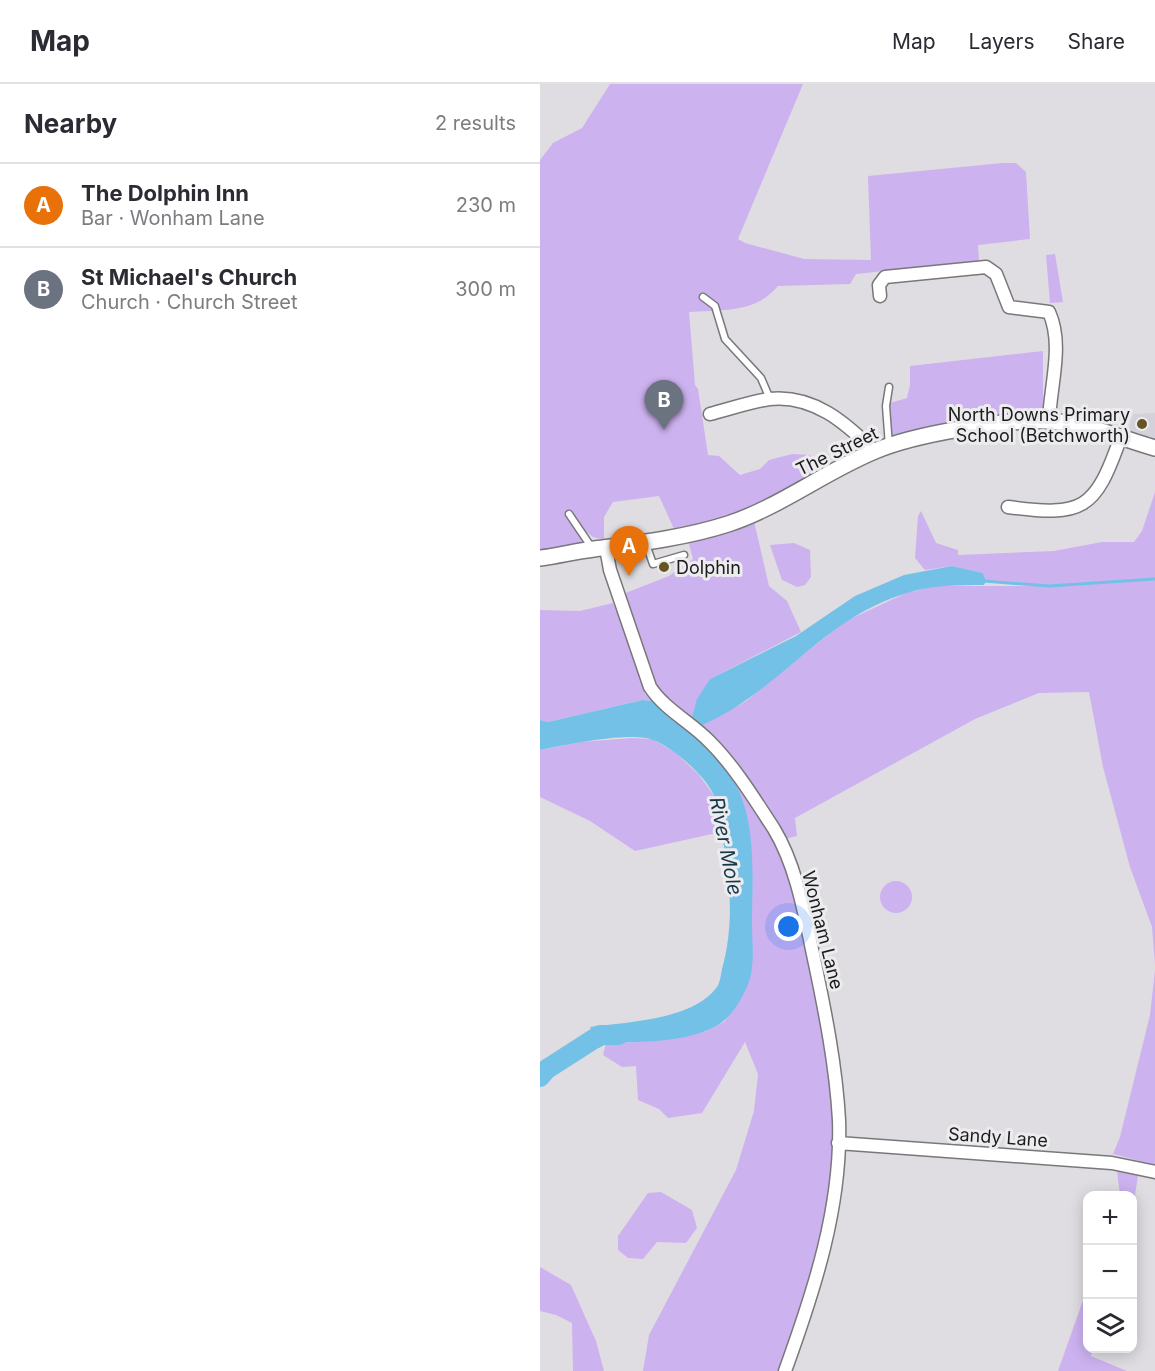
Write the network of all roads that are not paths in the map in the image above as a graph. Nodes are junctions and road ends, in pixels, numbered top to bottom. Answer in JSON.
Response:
{"nodes":[{"id":1,"x":880,"y":296,"type":"dead end"},
{"id":2,"x":703,"y":297,"type":"dead end"},
{"id":3,"x":890,"y":387,"type":"dead end"},
{"id":4,"x":770,"y":399,"type":"junction"},
{"id":5,"x":710,"y":414,"type":"dead end"},
{"id":6,"x":1049,"y":421,"type":"junction"},
{"id":7,"x":1120,"y":439,"type":"junction"},
{"id":8,"x":890,"y":446,"type":"junction"},
{"id":9,"x":1155,"y":448,"type":"edge"},
{"id":10,"x":874,"y":451,"type":"junction"},
{"id":11,"x":1008,"y":507,"type":"dead end"},
{"id":12,"x":569,"y":514,"type":"dead end"},
{"id":13,"x":646,"y":544,"type":"junction"},
{"id":14,"x":599,"y":548,"type":"junction"},
{"id":15,"x":684,"y":555,"type":"dead end"},
{"id":16,"x":540,"y":558,"type":"edge"},
{"id":17,"x":838,"y":1143,"type":"junction"},
{"id":18,"x":1155,"y":1173,"type":"edge"},
{"id":19,"x":785,"y":1371,"type":"edge"}],
"edges":[{"from":1,"to":6,"type":"street"},
{"from":2,"to":4,"type":"lane"},
{"from":3,"to":8,"type":"lane"},
{"from":4,"to":5,"type":"street"},
{"from":4,"to":10,"type":"street"},
{"from":6,"to":7,"type":"street","name":"The Street"},
{"from":6,"to":8,"type":"street","name":"The Street"},
{"from":7,"to":9,"type":"street","name":"The Street"},
{"from":7,"to":11,"type":"street"},
{"from":8,"to":10,"type":"street","name":"The Street"},
{"from":10,"to":13,"type":"street","name":"The Street"},
{"from":12,"to":14,"type":"lane"},
{"from":13,"to":14,"type":"street","name":"The Street"},
{"from":13,"to":15,"type":"lane"},
{"from":14,"to":16,"type":"street","name":"The Street"},
{"from":14,"to":17,"type":"street","name":"Wonham Lane"},
{"from":17,"to":18,"type":"street","name":"Sandy Lane"},
{"from":17,"to":19,"type":"street","name":"Wonham Lane"}]}
